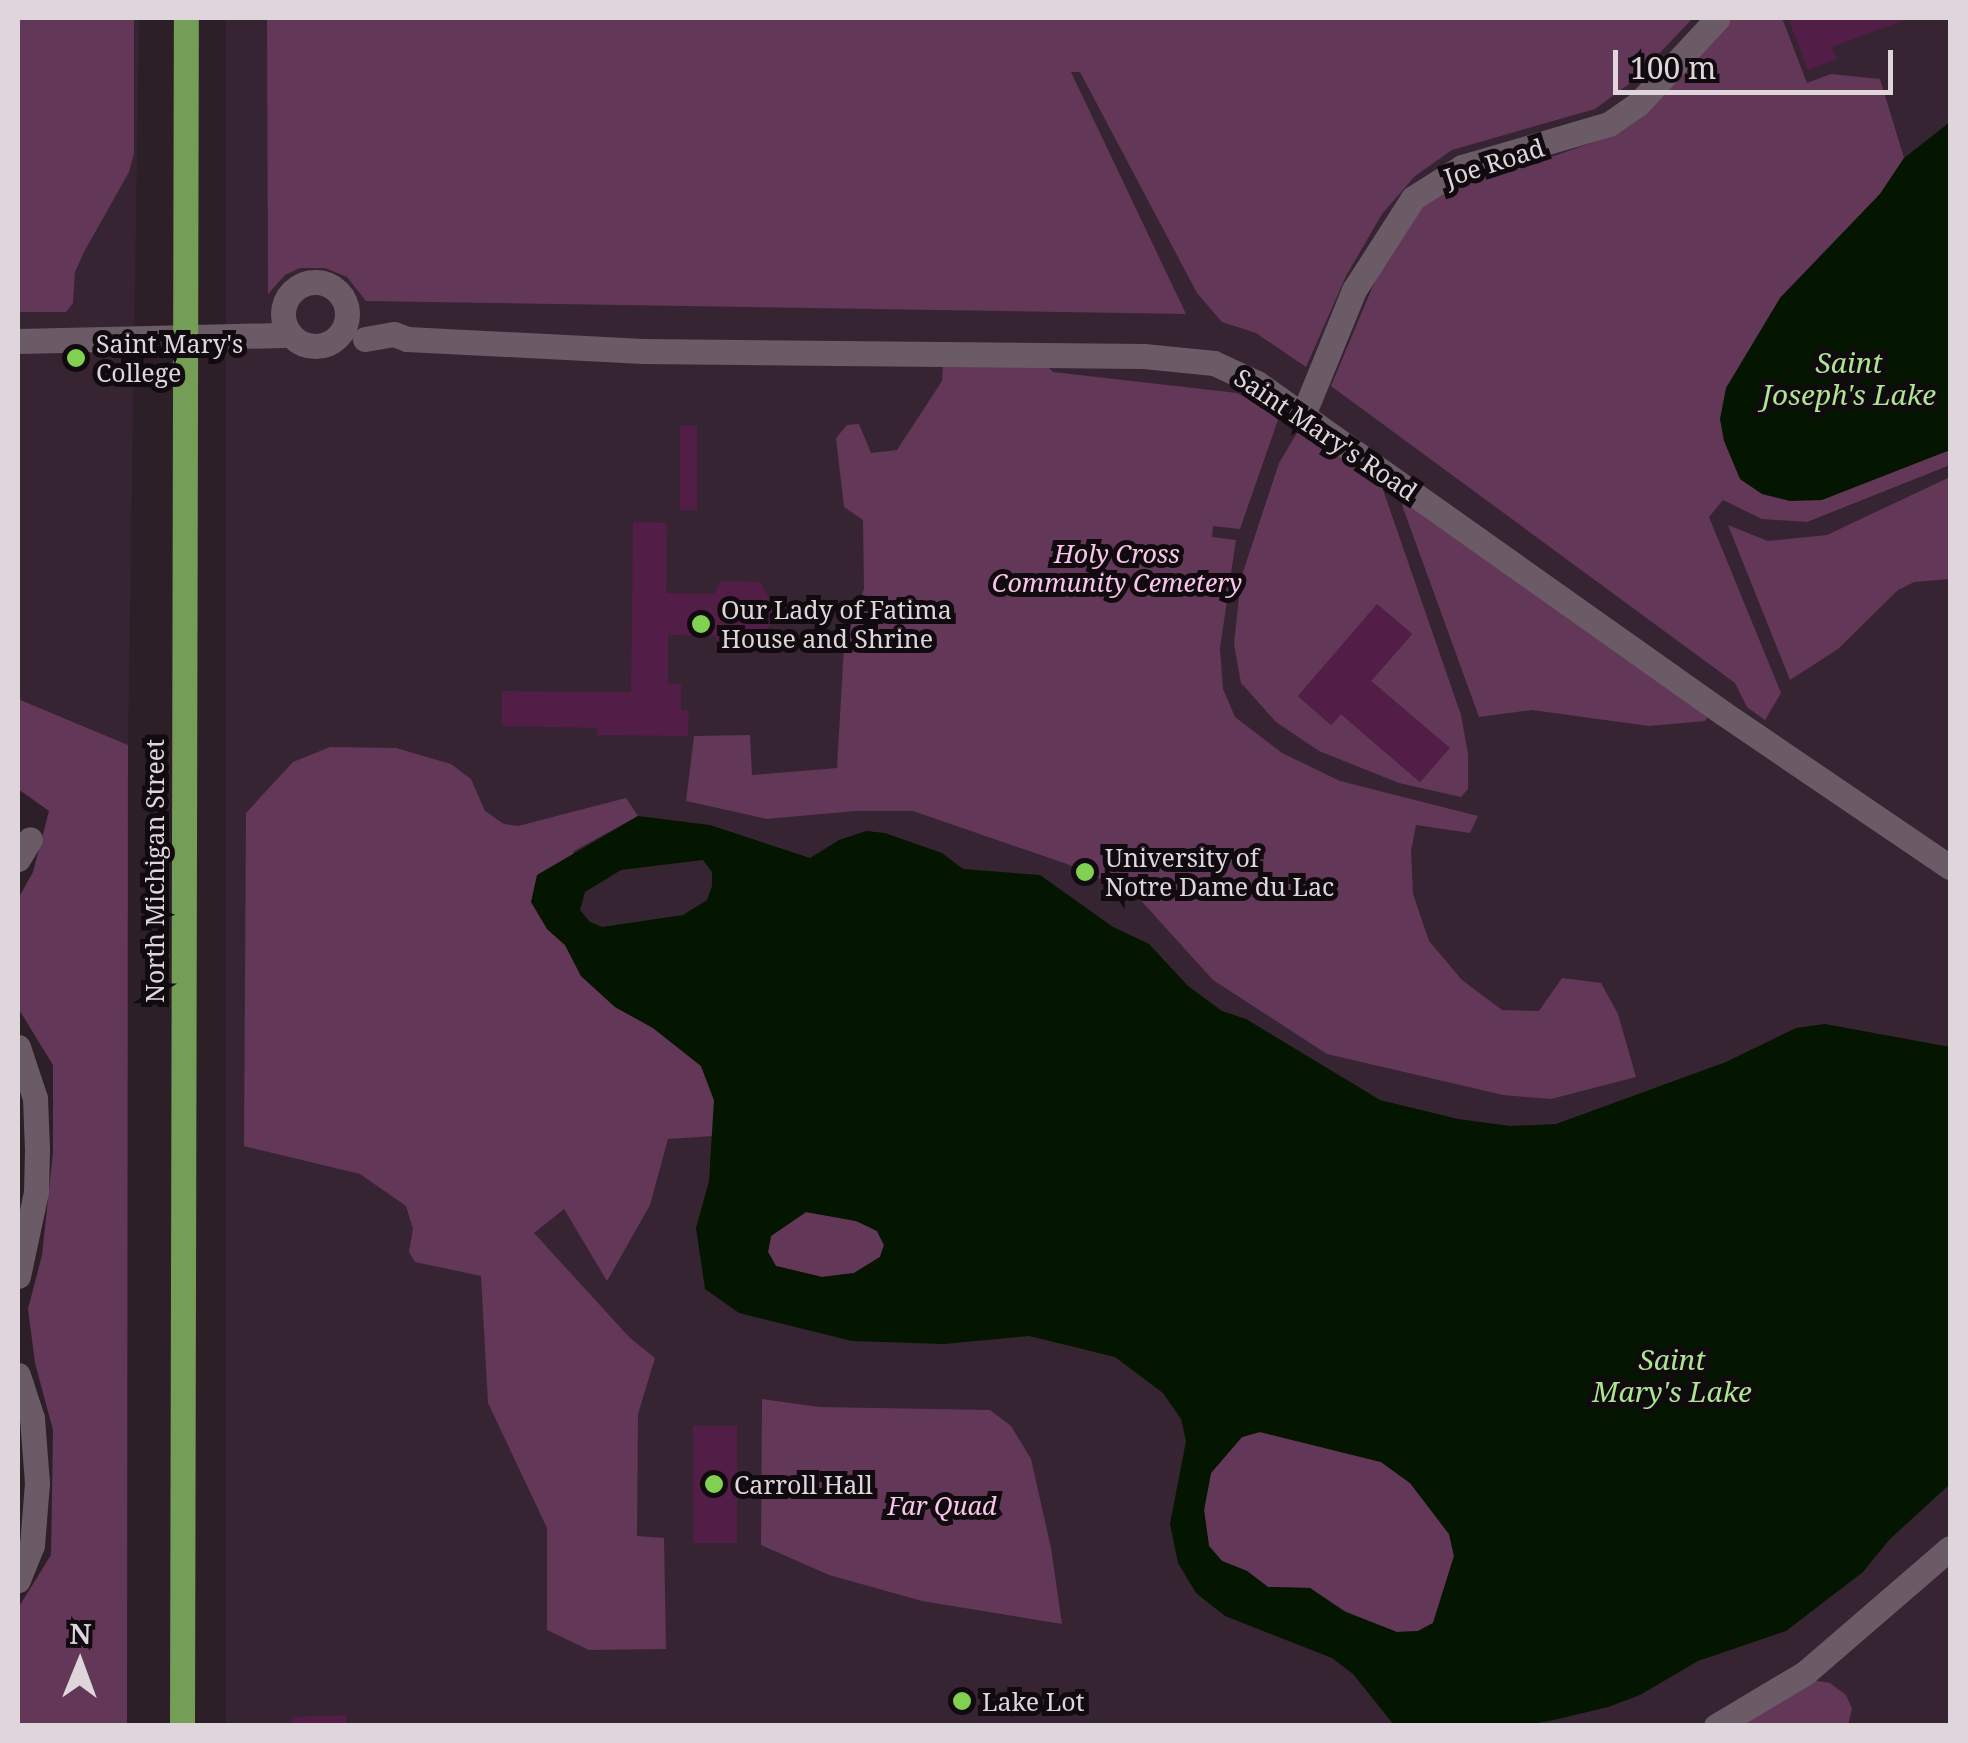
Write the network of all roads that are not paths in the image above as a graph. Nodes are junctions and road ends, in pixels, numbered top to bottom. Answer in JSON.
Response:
{"nodes":[{"id":1,"x":186,"y":18,"type":"edge"},
{"id":2,"x":1718,"y":18,"type":"edge"},
{"id":3,"x":290,"y":335,"type":"junction"},
{"id":4,"x":338,"y":336,"type":"junction"},
{"id":5,"x":185,"y":340,"type":"junction"},
{"id":6,"x":18,"y":341,"type":"edge"},
{"id":7,"x":1303,"y":415,"type":"junction"},
{"id":8,"x":1950,"y":868,"type":"edge"},
{"id":9,"x":18,"y":1047,"type":"edge"},
{"id":10,"x":18,"y":1276,"type":"edge"},
{"id":11,"x":18,"y":1375,"type":"edge"},
{"id":12,"x":1950,"y":1548,"type":"edge"},
{"id":13,"x":18,"y":1580,"type":"edge"},
{"id":14,"x":182,"y":1726,"type":"edge"},
{"id":15,"x":1716,"y":1726,"type":"edge"}],
"edges":[{"from":1,"to":5,"type":"main road","name":"North Michigan Street"},
{"from":2,"to":7,"type":"street","name":"Joe Road"},
{"from":3,"to":4,"type":"street","name":"Saint Mary's Road"},
{"from":3,"to":4,"type":"street"},
{"from":3,"to":5,"type":"street","name":"Saint Mary's Road"},
{"from":4,"to":7,"type":"street","name":"Saint Mary's Road"},
{"from":5,"to":6,"type":"street","name":"Saint Mary's Road"},
{"from":5,"to":14,"type":"main road","name":"North Michigan Street"},
{"from":7,"to":8,"type":"street","name":"Saint Mary's Road"},
{"from":9,"to":10,"type":"street"},
{"from":11,"to":13,"type":"street"},
{"from":12,"to":15,"type":"street"}]}
